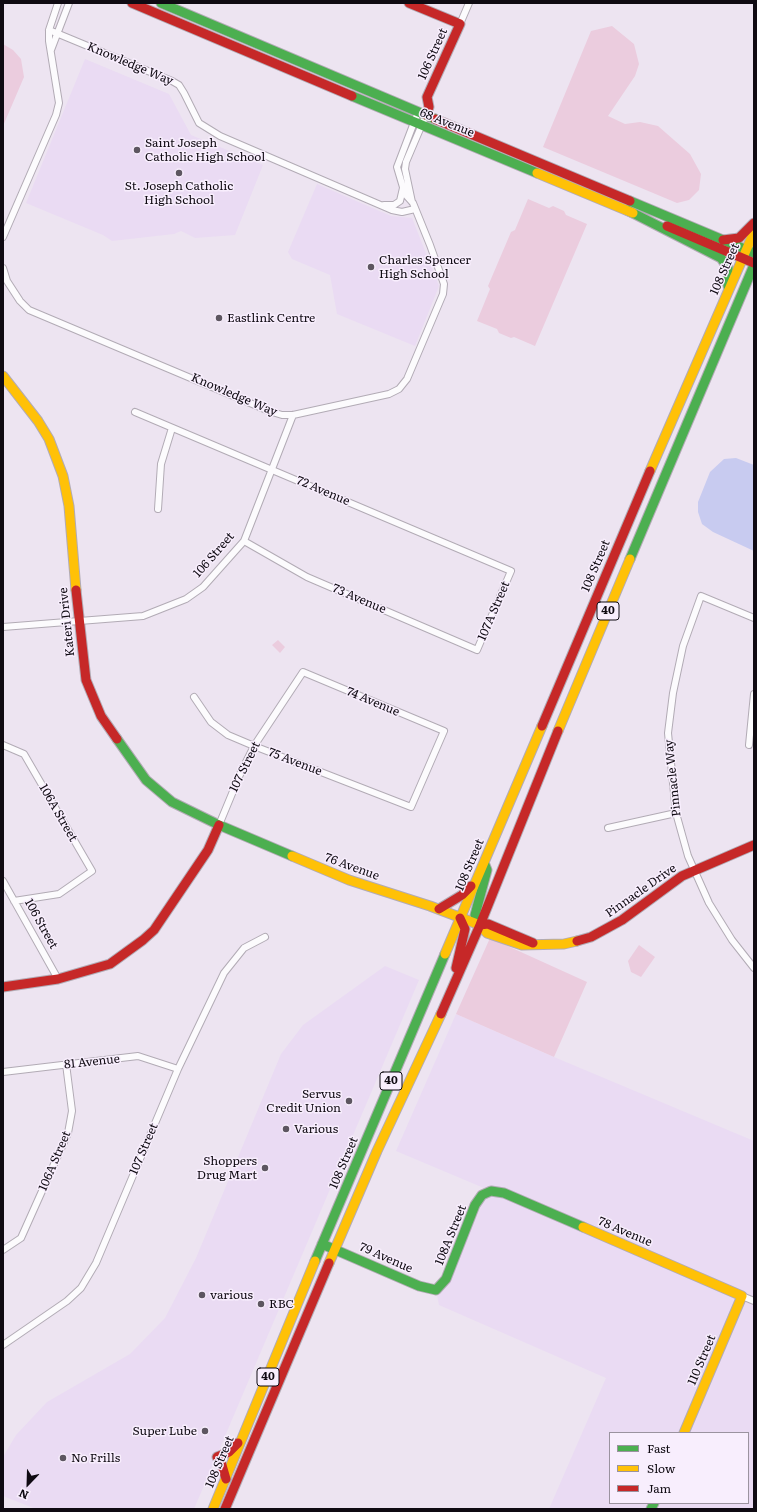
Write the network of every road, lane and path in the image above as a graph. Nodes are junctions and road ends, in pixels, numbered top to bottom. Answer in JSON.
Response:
{"nodes":[{"id":1,"x":58,"y":3,"type":"edge"},
{"id":2,"x":69,"y":3,"type":"edge"},
{"id":3,"x":132,"y":3,"type":"edge"},
{"id":4,"x":161,"y":3,"type":"edge"},
{"id":5,"x":409,"y":3,"type":"edge"},
{"id":6,"x":469,"y":3,"type":"edge"},
{"id":7,"x":460,"y":24,"type":"junction"},
{"id":8,"x":49,"y":30,"type":"junction"},
{"id":9,"x":57,"y":33,"type":"junction"},
{"id":10,"x":51,"y":52,"type":"junction"},
{"id":11,"x":422,"y":113,"type":"junction"},
{"id":12,"x":417,"y":124,"type":"junction"},
{"id":13,"x":403,"y":188,"type":"junction"},
{"id":14,"x":380,"y":205,"type":"junction"},
{"id":15,"x":414,"y":206,"type":"junction"},
{"id":16,"x":627,"y":210,"type":"junction"},
{"id":17,"x":754,"y":223,"type":"edge"},
{"id":18,"x":754,"y":232,"type":"edge"},
{"id":19,"x":3,"y":237,"type":"edge"},
{"id":20,"x":723,"y":240,"type":"junction"},
{"id":21,"x":748,"y":254,"type":"edge"},
{"id":22,"x":754,"y":264,"type":"edge"},
{"id":23,"x":3,"y":268,"type":"edge"},
{"id":24,"x":754,"y":281,"type":"edge"},
{"id":25,"x":727,"y":294,"type":"junction"},
{"id":26,"x":740,"y":299,"type":"junction"},
{"id":27,"x":3,"y":376,"type":"edge"},
{"id":28,"x":135,"y":412,"type":"dead end"},
{"id":29,"x":293,"y":415,"type":"junction"},
{"id":30,"x":172,"y":428,"type":"junction"},
{"id":31,"x":271,"y":469,"type":"junction"},
{"id":32,"x":158,"y":509,"type":"dead end"},
{"id":33,"x":244,"y":541,"type":"junction"},
{"id":34,"x":511,"y":571,"type":"joint"},
{"id":35,"x":754,"y":618,"type":"edge"},
{"id":36,"x":78,"y":622,"type":"junction"},
{"id":37,"x":3,"y":627,"type":"edge"},
{"id":38,"x":477,"y":650,"type":"joint"},
{"id":39,"x":303,"y":672,"type":"joint"},
{"id":40,"x":754,"y":694,"type":"edge"},
{"id":41,"x":194,"y":697,"type":"dead end"},
{"id":42,"x":3,"y":745,"type":"edge"},
{"id":43,"x":749,"y":745,"type":"dead end"},
{"id":44,"x":254,"y":746,"type":"junction"},
{"id":45,"x":411,"y":808,"type":"joint"},
{"id":46,"x":676,"y":814,"type":"junction"},
{"id":47,"x":219,"y":825,"type":"junction"},
{"id":48,"x":608,"y":828,"type":"dead end"},
{"id":49,"x":754,"y":845,"type":"edge"},
{"id":50,"x":484,"y":863,"type":"junction"},
{"id":51,"x":694,"y":870,"type":"junction"},
{"id":52,"x":3,"y":881,"type":"edge"},
{"id":53,"x":14,"y":901,"type":"junction"},
{"id":54,"x":439,"y":909,"type":"junction"},
{"id":55,"x":460,"y":918,"type":"junction"},
{"id":56,"x":480,"y":925,"type":"junction"},
{"id":57,"x":265,"y":937,"type":"dead end"},
{"id":58,"x":754,"y":967,"type":"edge"},
{"id":59,"x":58,"y":980,"type":"junction"},
{"id":60,"x":3,"y":987,"type":"edge"},
{"id":61,"x":442,"y":1011,"type":"junction"},
{"id":62,"x":66,"y":1064,"type":"junction"},
{"id":63,"x":178,"y":1069,"type":"junction"},
{"id":64,"x":3,"y":1072,"type":"edge"},
{"id":65,"x":486,"y":1193,"type":"joint"},
{"id":66,"x":322,"y":1244,"type":"junction"},
{"id":67,"x":6,"y":1248,"type":"edge"},
{"id":68,"x":336,"y":1250,"type":"junction"},
{"id":69,"x":439,"y":1287,"type":"joint"},
{"id":70,"x":742,"y":1296,"type":"junction"},
{"id":71,"x":754,"y":1301,"type":"edge"},
{"id":72,"x":3,"y":1345,"type":"edge"},
{"id":73,"x":684,"y":1432,"type":"edge"},
{"id":74,"x":244,"y":1435,"type":"junction"},
{"id":75,"x":226,"y":1479,"type":"junction"},
{"id":76,"x":213,"y":1509,"type":"edge"},
{"id":77,"x":225,"y":1509,"type":"edge"}],
"edges":[{"from":1,"to":8,"type":"street"},
{"from":2,"to":9,"type":"street"},
{"from":3,"to":12,"type":"main road","name":"68 Avenue"},
{"from":4,"to":11,"type":"main road","name":"68 Avenue"},
{"from":5,"to":7,"type":"main road"},
{"from":6,"to":7,"type":"street","name":"106 Street"},
{"from":7,"to":11,"type":"main road","name":"106 Street"},
{"from":8,"to":9,"type":"street","name":"Knowledge Way"},
{"from":8,"to":10,"type":"street"},
{"from":9,"to":10,"type":"street"},
{"from":9,"to":14,"type":"street","name":"Knowledge Way"},
{"from":10,"to":19,"type":"street"},
{"from":11,"to":12,"type":"street","name":"Knowledge Way"},
{"from":11,"to":20,"type":"main road","name":"68 Avenue"},
{"from":12,"to":13,"type":"street","name":"Knowledge Way"},
{"from":12,"to":15,"type":"street","name":"Knowledge Way"},
{"from":12,"to":16,"type":"main road","name":"68 Avenue"},
{"from":13,"to":14,"type":"street"},
{"from":13,"to":15,"type":"street","name":"Knowledge Way"},
{"from":14,"to":15,"type":"street","name":"Knowledge Way"},
{"from":15,"to":29,"type":"street","name":"Knowledge Way"},
{"from":16,"to":21,"type":"main road","name":"68 Avenue"},
{"from":16,"to":25,"type":"main road"},
{"from":17,"to":20,"type":"main road"},
{"from":18,"to":21,"type":"main road","name":"108 Street","number":"40"},
{"from":20,"to":21,"type":"main road","name":"68 Avenue"},
{"from":21,"to":22,"type":"main road","name":"68 Avenue"},
{"from":21,"to":25,"type":"main road","name":"108 Street","number":"40"},
{"from":22,"to":26,"type":"main road","name":"108 Street","number":"40"},
{"from":23,"to":29,"type":"street","name":"Knowledge Way"},
{"from":24,"to":26,"type":"main road"},
{"from":25,"to":50,"type":"main road","name":"108 Street","number":"40"},
{"from":26,"to":56,"type":"main road","name":"108 Street","number":"40"},
{"from":27,"to":36,"type":"main road","name":"Kateri Drive"},
{"from":28,"to":30,"type":"street","name":"72 Avenue"},
{"from":29,"to":31,"type":"street","name":"106 Street"},
{"from":30,"to":31,"type":"street","name":"72 Avenue"},
{"from":30,"to":32,"type":"street"},
{"from":31,"to":33,"type":"street","name":"106 Street"},
{"from":31,"to":34,"type":"street","name":"72 Avenue"},
{"from":33,"to":36,"type":"street","name":"106 Street"},
{"from":33,"to":38,"type":"street","name":"73 Avenue"},
{"from":34,"to":38,"type":"street","name":"107A Street"},
{"from":35,"to":46,"type":"street","name":"Pinnacle Way"},
{"from":36,"to":37,"type":"street"},
{"from":36,"to":47,"type":"main road","name":"Kateri Drive"},
{"from":39,"to":44,"type":"street","name":"107 Street"},
{"from":39,"to":45,"type":"street","name":"74 Avenue"},
{"from":40,"to":43,"type":"street"},
{"from":41,"to":44,"type":"street","name":"75 Avenue"},
{"from":42,"to":53,"type":"street","name":"106A Street"},
{"from":44,"to":45,"type":"street","name":"75 Avenue"},
{"from":44,"to":47,"type":"street","name":"107 Street"},
{"from":46,"to":48,"type":"street"},
{"from":46,"to":51,"type":"street","name":"Pinnacle Way"},
{"from":47,"to":54,"type":"main road","name":"76 Avenue"},
{"from":47,"to":59,"type":"main road"},
{"from":49,"to":51,"type":"main road","name":"Pinnacle Drive"},
{"from":50,"to":54,"type":"main road"},
{"from":50,"to":55,"type":"main road","name":"108 Street","number":"40"},
{"from":50,"to":56,"type":"main road"},
{"from":51,"to":56,"type":"main road","name":"Pinnacle Drive"},
{"from":51,"to":58,"type":"street","name":"Pinnacle Way"},
{"from":52,"to":53,"type":"street","name":"106 Street"},
{"from":53,"to":59,"type":"street","name":"106 Street"},
{"from":54,"to":55,"type":"main road","name":"76 Avenue"},
{"from":55,"to":56,"type":"main road","name":"76 Avenue"},
{"from":55,"to":61,"type":"main road"},
{"from":55,"to":66,"type":"main road","name":"108 Street","number":"40"},
{"from":56,"to":61,"type":"main road","name":"108 Street","number":"40"},
{"from":57,"to":63,"type":"street","name":"107 Street"},
{"from":59,"to":60,"type":"main road"},
{"from":61,"to":68,"type":"main road","name":"108 Street","number":"40"},
{"from":62,"to":63,"type":"street","name":"81 Avenue"},
{"from":62,"to":64,"type":"street","name":"81 Avenue"},
{"from":62,"to":67,"type":"street","name":"106A Street"},
{"from":63,"to":72,"type":"street","name":"107 Street"},
{"from":65,"to":69,"type":"main road","name":"108A Street"},
{"from":65,"to":70,"type":"main road","name":"78 Avenue"},
{"from":66,"to":68,"type":"main road","name":"79 Avenue"},
{"from":66,"to":74,"type":"main road","name":"108 Street","number":"40"},
{"from":68,"to":69,"type":"main road","name":"79 Avenue"},
{"from":68,"to":77,"type":"main road","name":"108 Street","number":"40"},
{"from":70,"to":71,"type":"street","name":"78 Avenue"},
{"from":70,"to":73,"type":"main road","name":"110 Street"},
{"from":74,"to":75,"type":"main road","name":"108 Street","number":"40"},
{"from":74,"to":75,"type":"main road"},
{"from":75,"to":76,"type":"main road","name":"108 Street","number":"40"}]}
